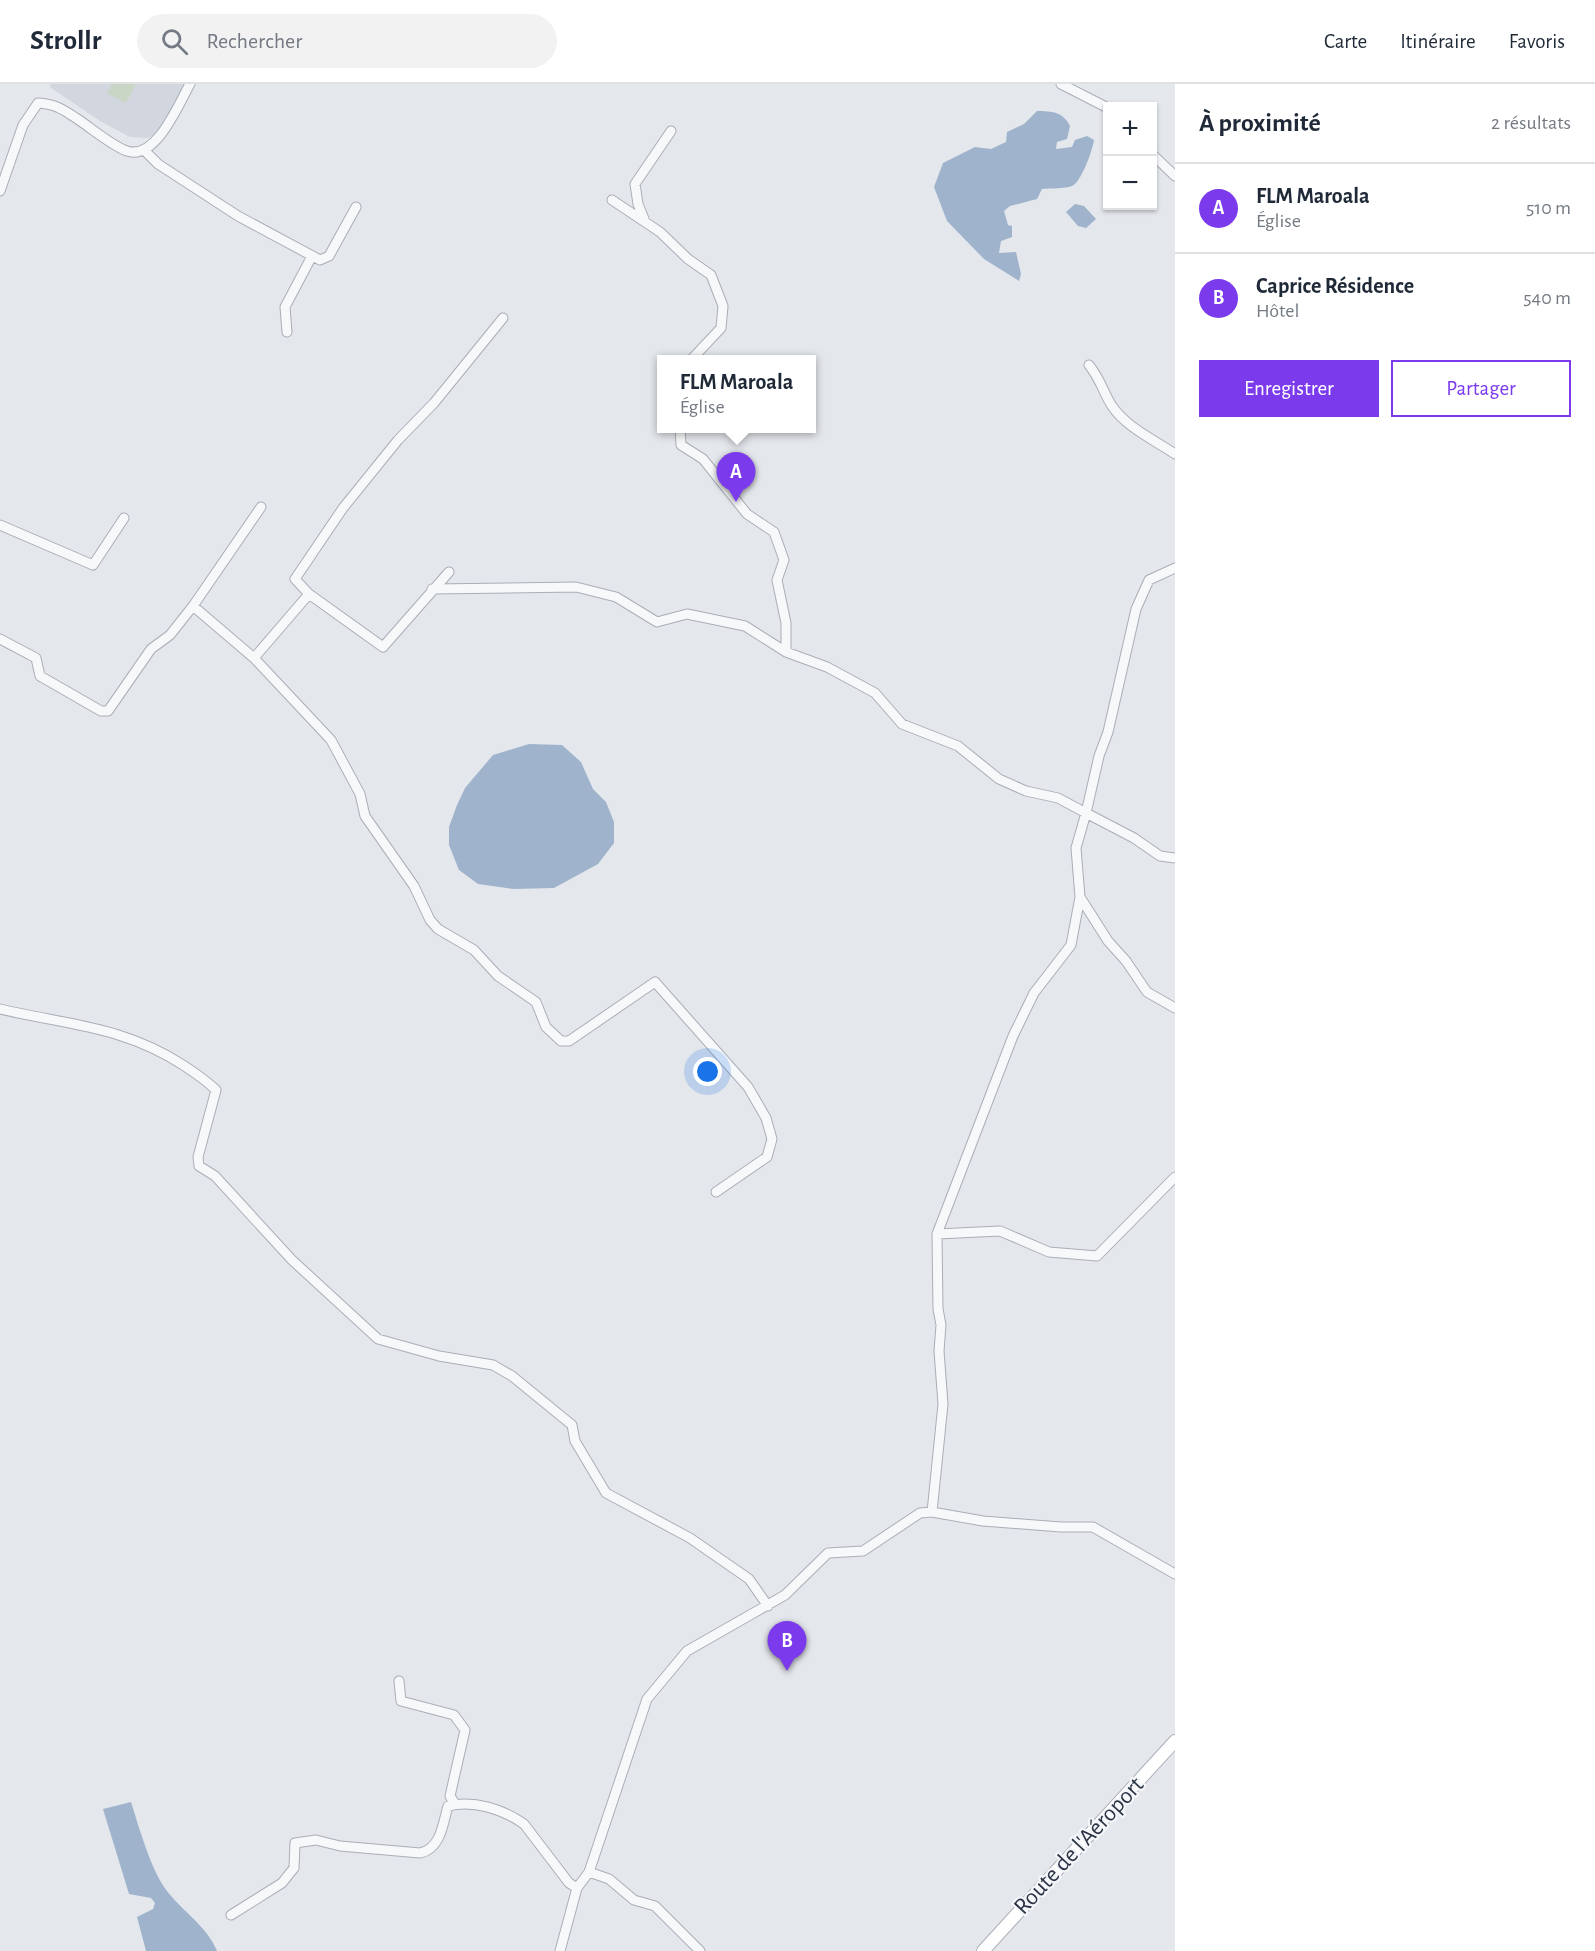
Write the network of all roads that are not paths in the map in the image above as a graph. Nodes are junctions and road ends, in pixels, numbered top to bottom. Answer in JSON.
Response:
{"nodes":[{"id":1,"x":190,"y":84,"type":"edge"},
{"id":2,"x":1061,"y":84,"type":"edge"},
{"id":3,"x":1103,"y":106,"type":"edge"},
{"id":4,"x":671,"y":131,"type":"dead end"},
{"id":5,"x":144,"y":150,"type":"junction"},
{"id":6,"x":1154,"y":156,"type":"edge"},
{"id":7,"x":1175,"y":176,"type":"edge"},
{"id":8,"x":0,"y":191,"type":"edge"},
{"id":9,"x":612,"y":200,"type":"dead end"},
{"id":10,"x":356,"y":207,"type":"dead end"},
{"id":11,"x":645,"y":221,"type":"junction"},
{"id":12,"x":312,"y":256,"type":"junction"},
{"id":13,"x":503,"y":318,"type":"dead end"},
{"id":14,"x":287,"y":332,"type":"dead end"},
{"id":15,"x":696,"y":355,"type":"edge"},
{"id":16,"x":1089,"y":365,"type":"dead end"},
{"id":17,"x":680,"y":433,"type":"edge"},
{"id":18,"x":1175,"y":454,"type":"edge"},
{"id":19,"x":261,"y":507,"type":"dead end"},
{"id":20,"x":124,"y":518,"type":"dead end"},
{"id":21,"x":0,"y":525,"type":"edge"},
{"id":22,"x":1175,"y":568,"type":"edge"},
{"id":23,"x":448,"y":572,"type":"dead end"},
{"id":24,"x":432,"y":589,"type":"junction"},
{"id":25,"x":309,"y":594,"type":"junction"},
{"id":26,"x":193,"y":606,"type":"junction"},
{"id":27,"x":0,"y":639,"type":"edge"},
{"id":28,"x":786,"y":652,"type":"junction"},
{"id":29,"x":254,"y":658,"type":"junction"},
{"id":30,"x":1086,"y":813,"type":"junction"},
{"id":31,"x":1175,"y":858,"type":"edge"},
{"id":32,"x":1080,"y":897,"type":"junction"},
{"id":33,"x":1175,"y":1008,"type":"edge"},
{"id":34,"x":0,"y":1009,"type":"edge"},
{"id":35,"x":1175,"y":1176,"type":"edge"},
{"id":36,"x":716,"y":1192,"type":"dead end"},
{"id":37,"x":937,"y":1234,"type":"junction"},
{"id":38,"x":932,"y":1512,"type":"junction"},
{"id":39,"x":1175,"y":1574,"type":"edge"},
{"id":40,"x":768,"y":1605,"type":"junction"},
{"id":41,"x":399,"y":1681,"type":"dead end"},
{"id":42,"x":1175,"y":1741,"type":"edge"},
{"id":43,"x":455,"y":1804,"type":"junction"},
{"id":44,"x":589,"y":1872,"type":"junction"},
{"id":45,"x":578,"y":1888,"type":"junction"},
{"id":46,"x":231,"y":1915,"type":"dead end"},
{"id":47,"x":560,"y":1951,"type":"edge"},
{"id":48,"x":700,"y":1951,"type":"edge"},
{"id":49,"x":983,"y":1951,"type":"edge"}],
"edges":[{"from":1,"to":5,"type":"street"},
{"from":2,"to":3,"type":"street"},
{"from":4,"to":11,"type":"street"},
{"from":5,"to":8,"type":"street"},
{"from":5,"to":12,"type":"street"},
{"from":6,"to":7,"type":"street"},
{"from":9,"to":11,"type":"street"},
{"from":10,"to":12,"type":"street"},
{"from":11,"to":15,"type":"street"},
{"from":12,"to":14,"type":"street"},
{"from":13,"to":25,"type":"street"},
{"from":16,"to":18,"type":"street"},
{"from":17,"to":28,"type":"street"},
{"from":19,"to":26,"type":"street"},
{"from":20,"to":21,"type":"street"},
{"from":22,"to":30,"type":"street"},
{"from":23,"to":24,"type":"street"},
{"from":24,"to":25,"type":"street"},
{"from":24,"to":28,"type":"street"},
{"from":25,"to":29,"type":"street"},
{"from":26,"to":27,"type":"street"},
{"from":26,"to":29,"type":"street"},
{"from":28,"to":30,"type":"street"},
{"from":29,"to":36,"type":"street"},
{"from":30,"to":31,"type":"street"},
{"from":30,"to":32,"type":"street"},
{"from":32,"to":33,"type":"street"},
{"from":32,"to":37,"type":"street"},
{"from":34,"to":40,"type":"street"},
{"from":35,"to":37,"type":"street"},
{"from":37,"to":38,"type":"street"},
{"from":38,"to":39,"type":"street"},
{"from":38,"to":40,"type":"street"},
{"from":40,"to":44,"type":"street"},
{"from":41,"to":43,"type":"street"},
{"from":42,"to":49,"type":"main road","name":"Route de l'Aéroport"},
{"from":43,"to":45,"type":"street"},
{"from":43,"to":46,"type":"street"},
{"from":44,"to":45,"type":"street"},
{"from":44,"to":48,"type":"street"},
{"from":45,"to":47,"type":"street"}]}
